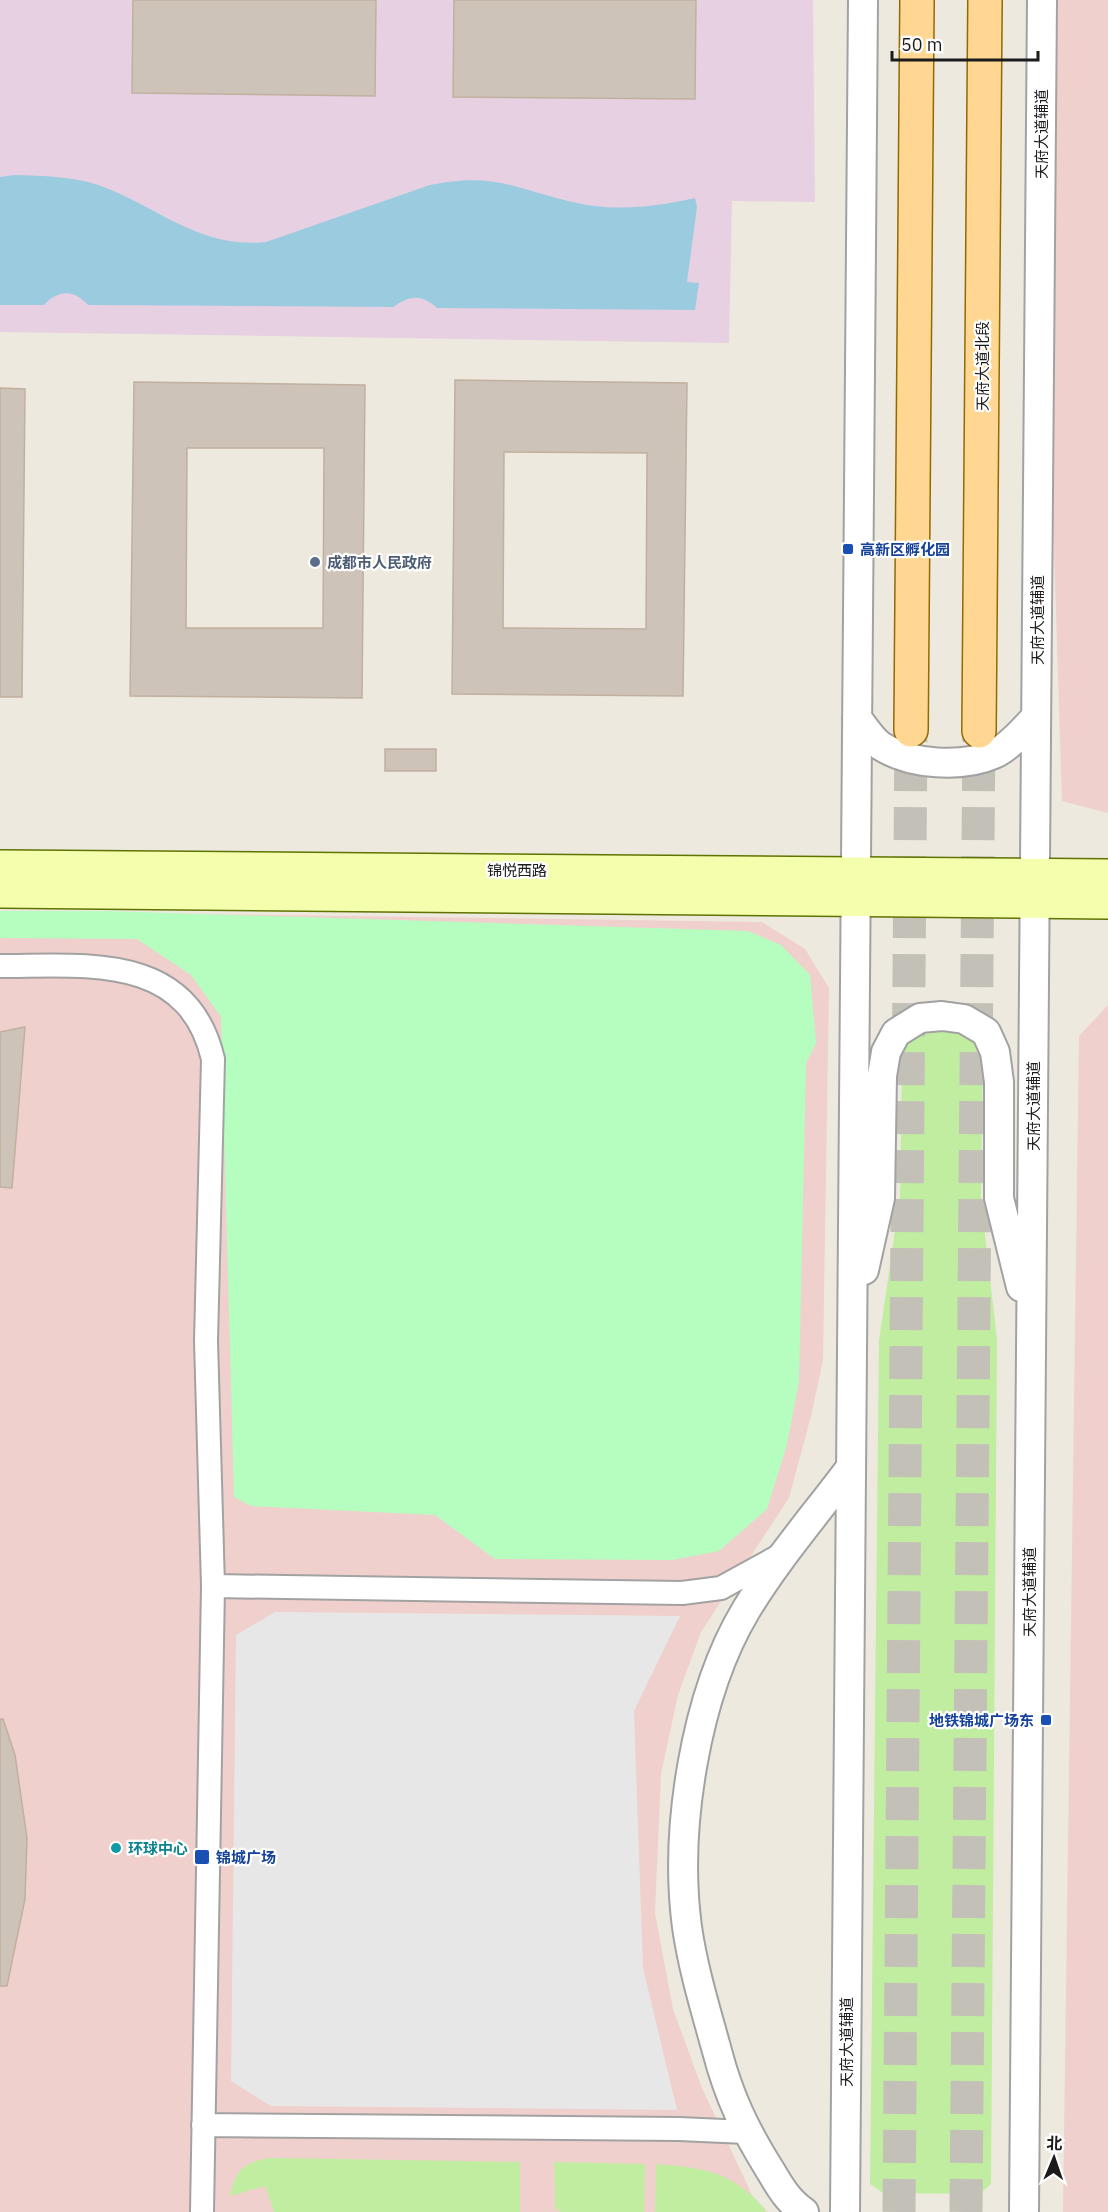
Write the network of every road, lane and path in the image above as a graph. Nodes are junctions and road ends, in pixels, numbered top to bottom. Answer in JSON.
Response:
{"nodes":[{"id":1,"x":863,"y":0,"type":"edge"},
{"id":2,"x":917,"y":0,"type":"edge"},
{"id":3,"x":985,"y":0,"type":"edge"},
{"id":4,"x":1042,"y":0,"type":"edge"},
{"id":5,"x":1036,"y":717,"type":"junction"},
{"id":6,"x":857,"y":718,"type":"junction"},
{"id":7,"x":911,"y":730,"type":"tunnel mouth"},
{"id":8,"x":979,"y":731,"type":"tunnel mouth"},
{"id":9,"x":0,"y":867,"type":"edge"},
{"id":10,"x":1108,"y":876,"type":"edge"},
{"id":11,"x":856,"y":885,"type":"junction"},
{"id":12,"x":1035,"y":889,"type":"junction"},
{"id":13,"x":0,"y":891,"type":"edge"},
{"id":14,"x":1108,"y":902,"type":"edge"},
{"id":15,"x":0,"y":966,"type":"edge"},
{"id":16,"x":852,"y":1324,"type":"junction"},
{"id":17,"x":1031,"y":1327,"type":"junction"},
{"id":18,"x":851,"y":1467,"type":"junction"},
{"id":19,"x":790,"y":1548,"type":"junction"},
{"id":20,"x":213,"y":1586,"type":"junction"},
{"id":21,"x":203,"y":2125,"type":"junction"},
{"id":22,"x":746,"y":2132,"type":"junction"},
{"id":23,"x":202,"y":2212,"type":"edge"},
{"id":24,"x":804,"y":2212,"type":"edge"},
{"id":25,"x":845,"y":2212,"type":"edge"},
{"id":26,"x":1024,"y":2212,"type":"edge"}],
"edges":[{"from":1,"to":6,"type":"street","name":"天府大道辅道"},
{"from":2,"to":7,"type":"main road"},
{"from":3,"to":8,"type":"main road","name":"天府大道北段"},
{"from":4,"to":5,"type":"street","name":"天府大道辅道"},
{"from":5,"to":6,"type":"street"},
{"from":5,"to":12,"type":"street","name":"天府大道辅道"},
{"from":6,"to":11,"type":"street","name":"天府大道辅道"},
{"from":9,"to":11,"type":"main road","name":"锦悦西路"},
{"from":10,"to":12,"type":"main road"},
{"from":11,"to":12,"type":"main road","name":"锦悦西路"},
{"from":11,"to":13,"type":"main road","name":"锦悦西路"},
{"from":11,"to":16,"type":"street","name":"天府大道辅道"},
{"from":12,"to":14,"type":"main road"},
{"from":12,"to":17,"type":"street","name":"天府大道辅道"},
{"from":15,"to":20,"type":"street"},
{"from":16,"to":17,"type":"street"},
{"from":16,"to":18,"type":"street","name":"天府大道辅道"},
{"from":17,"to":26,"type":"street","name":"天府大道辅道"},
{"from":18,"to":19,"type":"street"},
{"from":18,"to":25,"type":"street","name":"天府大道辅道"},
{"from":19,"to":20,"type":"street"},
{"from":19,"to":22,"type":"street"},
{"from":20,"to":21,"type":"street"},
{"from":21,"to":22,"type":"street"},
{"from":21,"to":23,"type":"street"},
{"from":22,"to":24,"type":"street"}]}
